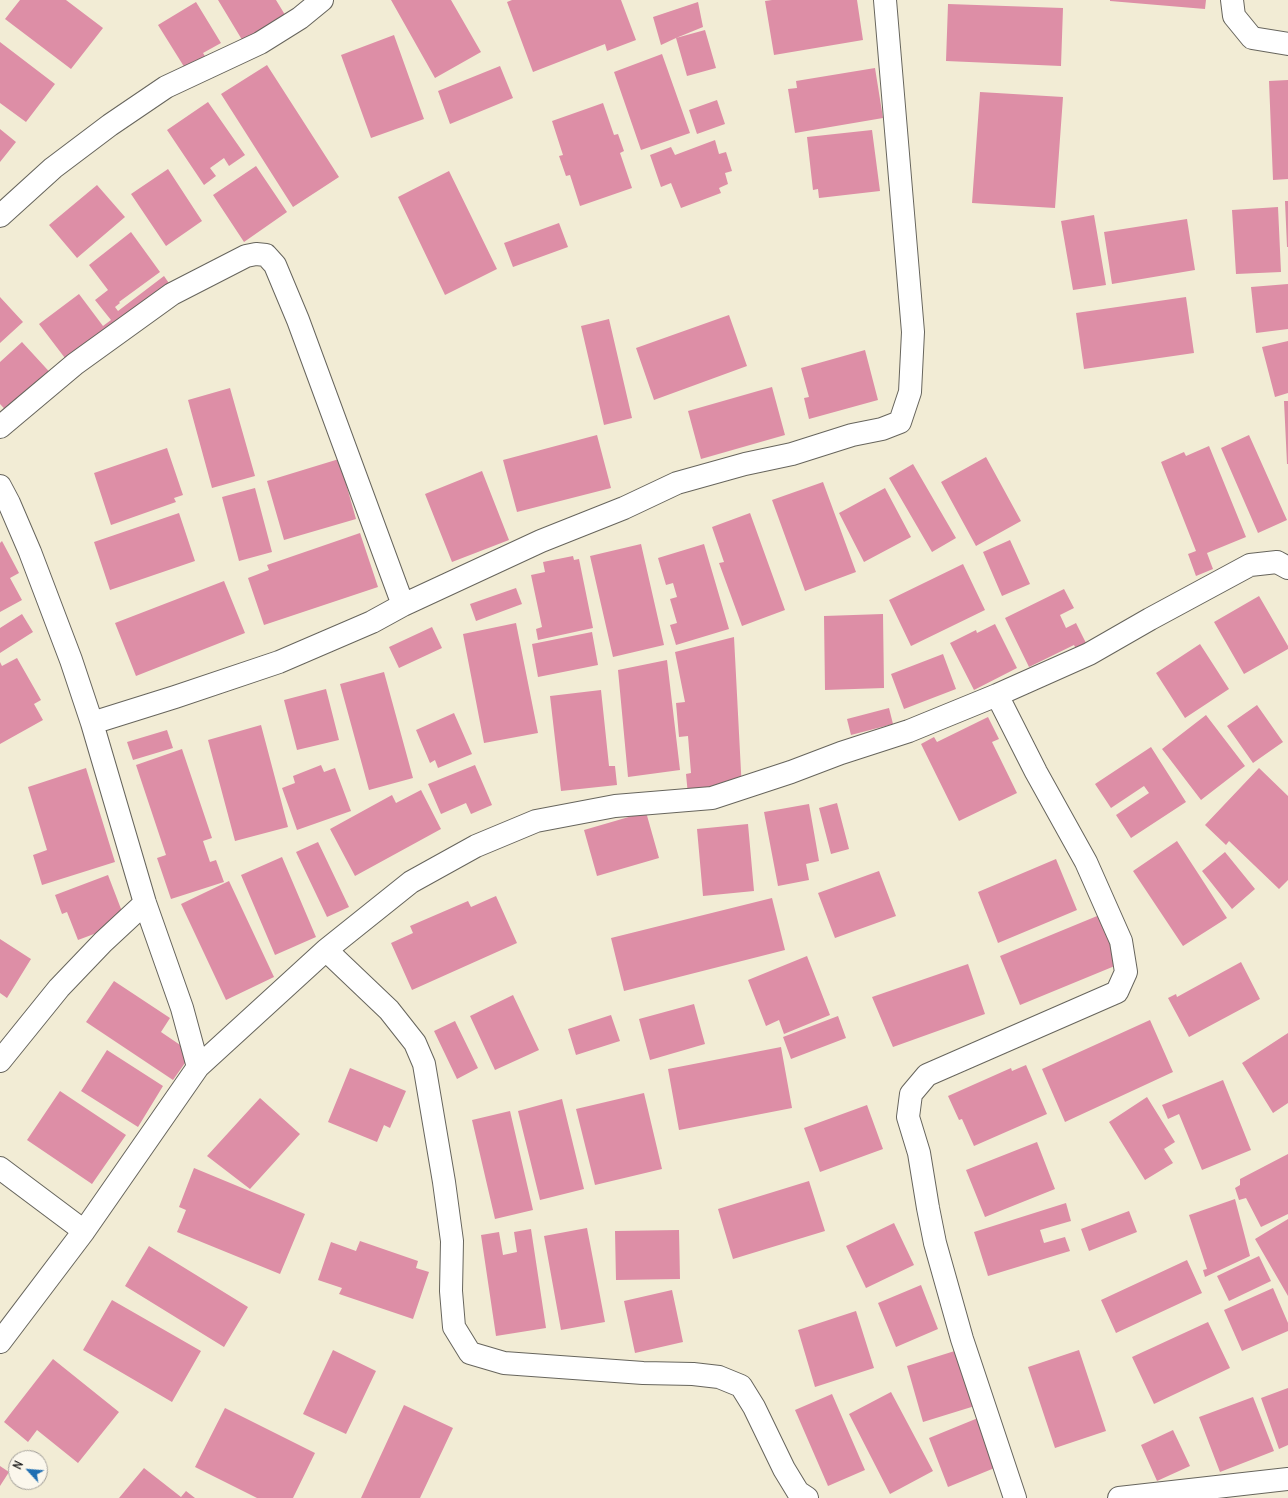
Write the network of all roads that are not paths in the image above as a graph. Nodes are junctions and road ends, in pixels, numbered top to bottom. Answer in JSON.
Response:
{"nodes":[{"id":1,"x":322,"y":0,"type":"edge"},
{"id":2,"x":885,"y":0,"type":"edge"},
{"id":3,"x":1232,"y":0,"type":"edge"},
{"id":4,"x":1288,"y":44,"type":"edge"},
{"id":5,"x":0,"y":216,"type":"edge"},
{"id":6,"x":0,"y":427,"type":"edge"},
{"id":7,"x":0,"y":486,"type":"edge"},
{"id":8,"x":1288,"y":568,"type":"edge"},
{"id":9,"x":403,"y":605,"type":"junction"},
{"id":10,"x":997,"y":695,"type":"junction"},
{"id":11,"x":92,"y":723,"type":"junction"},
{"id":12,"x":146,"y":903,"type":"junction"},
{"id":13,"x":326,"y":950,"type":"junction"},
{"id":14,"x":0,"y":1061,"type":"edge"},
{"id":15,"x":198,"y":1067,"type":"junction"},
{"id":16,"x":0,"y":1168,"type":"edge"},
{"id":17,"x":84,"y":1231,"type":"junction"},
{"id":18,"x":0,"y":1342,"type":"edge"},
{"id":19,"x":1288,"y":1479,"type":"edge"},
{"id":20,"x":807,"y":1498,"type":"edge"},
{"id":21,"x":1015,"y":1498,"type":"edge"},
{"id":22,"x":1119,"y":1498,"type":"edge"}],
"edges":[{"from":1,"to":5,"type":"street"},
{"from":2,"to":9,"type":"street"},
{"from":3,"to":4,"type":"street"},
{"from":6,"to":9,"type":"street"},
{"from":7,"to":11,"type":"street"},
{"from":8,"to":10,"type":"street"},
{"from":9,"to":11,"type":"street"},
{"from":10,"to":13,"type":"street"},
{"from":10,"to":21,"type":"street"},
{"from":11,"to":12,"type":"street"},
{"from":12,"to":14,"type":"street"},
{"from":12,"to":15,"type":"street"},
{"from":13,"to":15,"type":"street"},
{"from":13,"to":20,"type":"street"},
{"from":15,"to":17,"type":"street"},
{"from":16,"to":17,"type":"street"},
{"from":17,"to":18,"type":"street"},
{"from":19,"to":22,"type":"street"}]}
